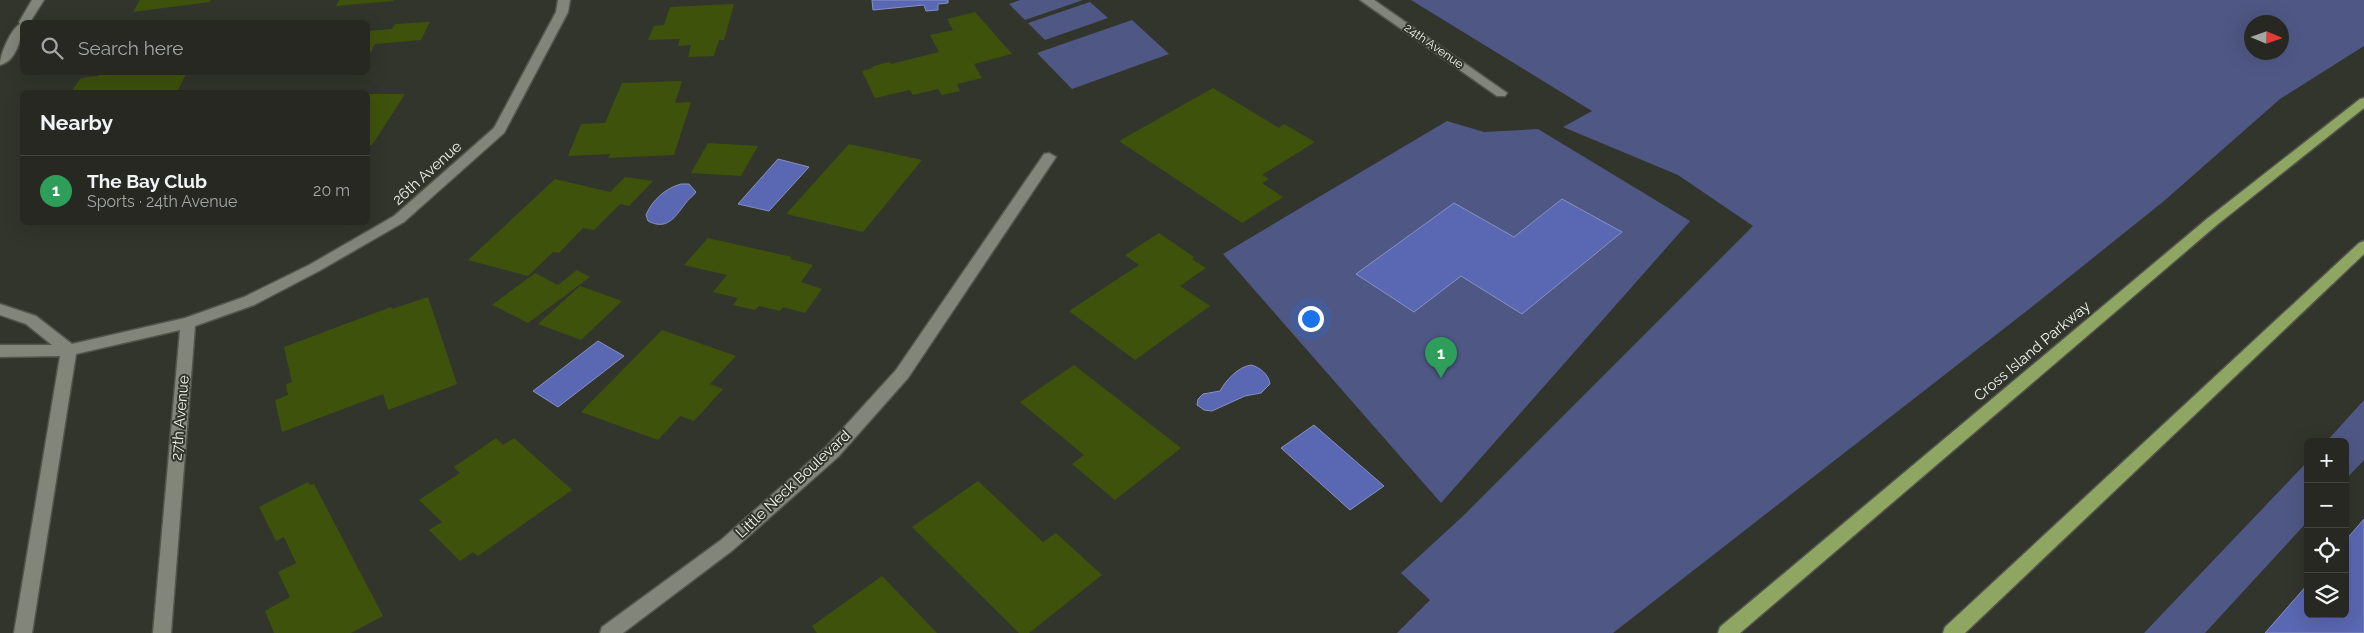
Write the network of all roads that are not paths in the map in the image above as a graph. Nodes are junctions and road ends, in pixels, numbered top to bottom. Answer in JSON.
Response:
{"nodes":[{"id":1,"x":38,"y":0,"type":"edge"},
{"id":2,"x":564,"y":0,"type":"edge"},
{"id":3,"x":1366,"y":0,"type":"edge"},
{"id":4,"x":26,"y":20,"type":"edge"},
{"id":5,"x":20,"y":31,"type":"edge"},
{"id":6,"x":0,"y":61,"type":"edge"},
{"id":7,"x":1501,"y":93,"type":"dead end"},
{"id":8,"x":2364,"y":102,"type":"edge"},
{"id":9,"x":1049,"y":157,"type":"dead end"},
{"id":10,"x":2364,"y":246,"type":"edge"},
{"id":11,"x":0,"y":310,"type":"edge"},
{"id":12,"x":188,"y":323,"type":"junction"},
{"id":13,"x":69,"y":350,"type":"junction"},
{"id":14,"x":0,"y":351,"type":"edge"},
{"id":15,"x":23,"y":633,"type":"edge"},
{"id":16,"x":162,"y":633,"type":"edge"},
{"id":17,"x":609,"y":633,"type":"edge"},
{"id":18,"x":1726,"y":633,"type":"edge"},
{"id":19,"x":1952,"y":633,"type":"edge"}],
"edges":[{"from":1,"to":4,"type":"street"},
{"from":2,"to":12,"type":"street","name":"26th Avenue"},
{"from":3,"to":7,"type":"street","name":"24th Avenue"},
{"from":5,"to":6,"type":"street"},
{"from":8,"to":18,"type":"highway","name":"Cross Island Parkway"},
{"from":9,"to":17,"type":"street","name":"Little Neck Boulevard"},
{"from":10,"to":19,"type":"highway"},
{"from":11,"to":13,"type":"street"},
{"from":12,"to":13,"type":"street"},
{"from":12,"to":16,"type":"street","name":"27th Avenue"},
{"from":13,"to":14,"type":"street"},
{"from":13,"to":15,"type":"street"}]}
